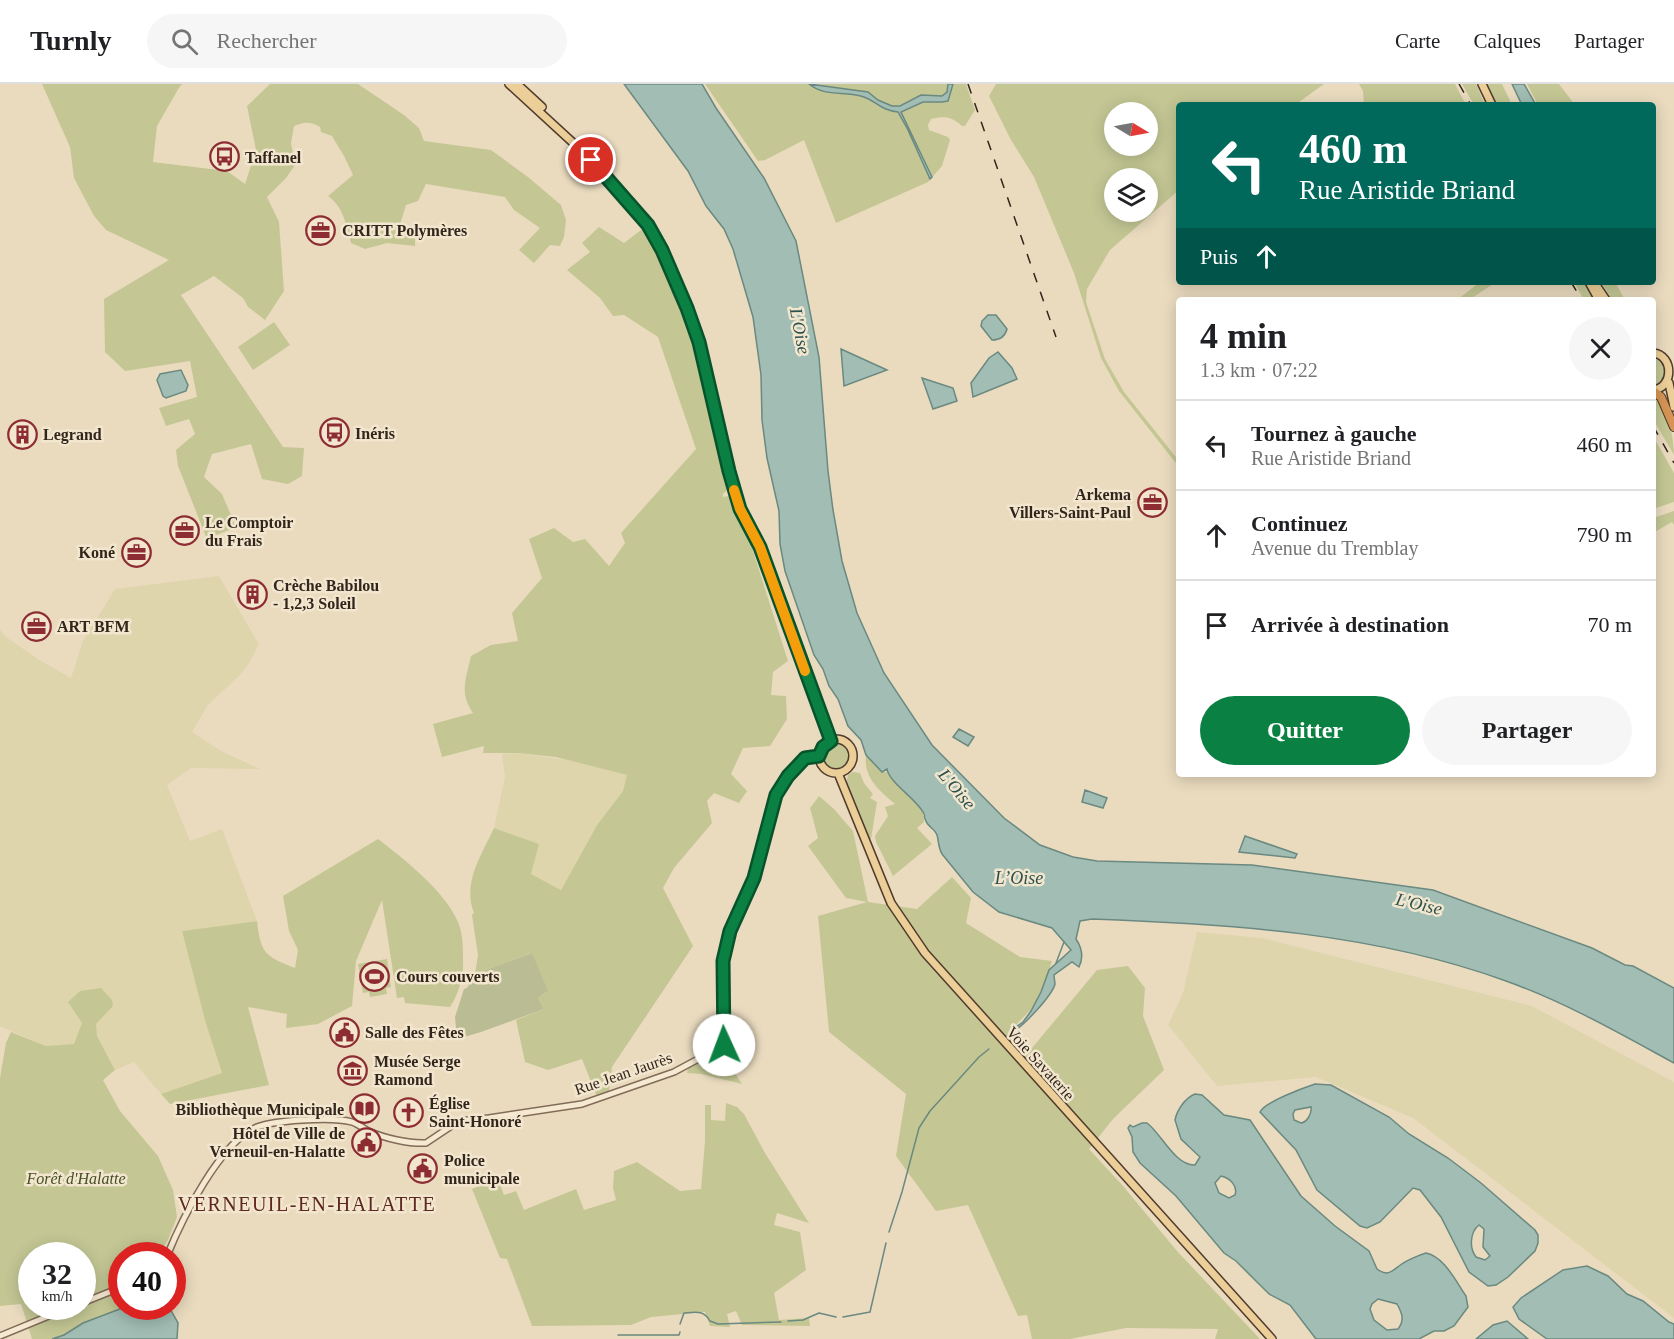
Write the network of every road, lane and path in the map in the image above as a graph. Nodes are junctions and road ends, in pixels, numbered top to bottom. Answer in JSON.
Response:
{"nodes":[{"id":1,"x":510,"y":84,"type":"edge"},
{"id":2,"x":517,"y":84,"type":"edge"},
{"id":3,"x":1482,"y":84,"type":"edge"},
{"id":4,"x":1491,"y":102,"type":"edge"},
{"id":5,"x":582,"y":151,"type":"junction"},
{"id":6,"x":1656,"y":354,"type":"edge"},
{"id":7,"x":1669,"y":383,"type":"junction"},
{"id":8,"x":1656,"y":390,"type":"edge"},
{"id":9,"x":1656,"y":393,"type":"edge"},
{"id":10,"x":1674,"y":407,"type":"edge"},
{"id":11,"x":1674,"y":428,"type":"edge"},
{"id":12,"x":831,"y":741,"type":"junction"},
{"id":13,"x":819,"y":756,"type":"junction"},
{"id":14,"x":838,"y":773,"type":"junction"},
{"id":15,"x":174,"y":1242,"type":"edge"},
{"id":16,"x":39,"y":1320,"type":"edge"},
{"id":17,"x":0,"y":1336,"type":"edge"},
{"id":18,"x":1272,"y":1339,"type":"edge"}],
"edges":[{"from":1,"to":5,"type":"main road"},
{"from":2,"to":5,"type":"main road"},
{"from":3,"to":4,"type":"main road"},
{"from":5,"to":12,"type":"main road"},
{"from":6,"to":7,"type":"main road"},
{"from":7,"to":8,"type":"main road"},
{"from":7,"to":10,"type":"main road"},
{"from":9,"to":11,"type":"highway"},
{"from":12,"to":13,"type":"main road"},
{"from":12,"to":14,"type":"main road"},
{"from":13,"to":14,"type":"main road"},
{"from":13,"to":15,"type":"street","name":"Rue Jean Jaurès"},
{"from":14,"to":18,"type":"main road","name":"Voie Savaterie"},
{"from":16,"to":17,"type":"street"}]}
